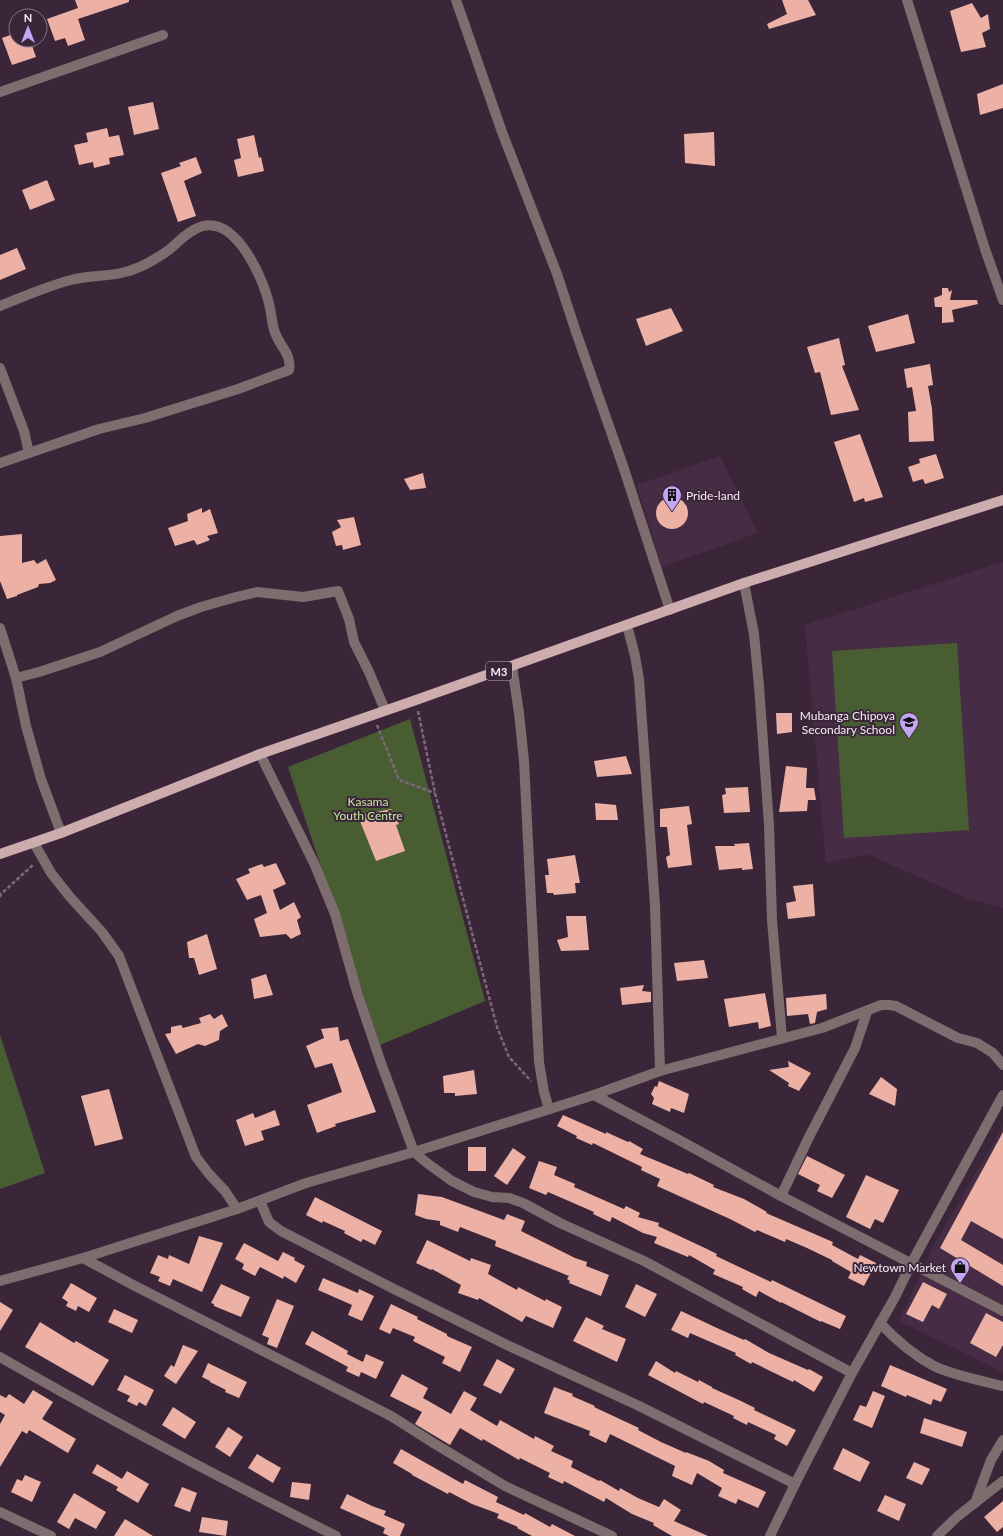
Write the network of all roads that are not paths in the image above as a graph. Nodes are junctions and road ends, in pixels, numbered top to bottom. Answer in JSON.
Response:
{"nodes":[{"id":1,"x":456,"y":0,"type":"edge"},
{"id":2,"x":907,"y":0,"type":"edge"},
{"id":3,"x":163,"y":35,"type":"dead end"},
{"id":4,"x":0,"y":92,"type":"edge"},
{"id":5,"x":1003,"y":300,"type":"edge"},
{"id":6,"x":0,"y":306,"type":"edge"},
{"id":7,"x":0,"y":368,"type":"edge"},
{"id":8,"x":29,"y":453,"type":"junction"},
{"id":9,"x":0,"y":463,"type":"edge"},
{"id":10,"x":1003,"y":500,"type":"edge"},
{"id":11,"x":744,"y":583,"type":"junction"},
{"id":12,"x":670,"y":610,"type":"junction"},
{"id":13,"x":627,"y":625,"type":"junction"},
{"id":14,"x":0,"y":628,"type":"edge"},
{"id":15,"x":512,"y":666,"type":"junction"},
{"id":16,"x":16,"y":678,"type":"junction"},
{"id":17,"x":386,"y":710,"type":"junction"},
{"id":18,"x":260,"y":754,"type":"junction"},
{"id":19,"x":61,"y":833,"type":"junction"},
{"id":20,"x":34,"y":842,"type":"junction"},
{"id":21,"x":0,"y":854,"type":"edge"},
{"id":22,"x":867,"y":1012,"type":"junction"},
{"id":23,"x":782,"y":1038,"type":"junction"},
{"id":24,"x":1003,"y":1065,"type":"edge"},
{"id":25,"x":660,"y":1071,"type":"junction"},
{"id":26,"x":594,"y":1095,"type":"junction"},
{"id":27,"x":1003,"y":1095,"type":"edge"},
{"id":28,"x":549,"y":1109,"type":"junction"},
{"id":29,"x":414,"y":1152,"type":"junction"},
{"id":30,"x":781,"y":1196,"type":"junction"},
{"id":31,"x":260,"y":1201,"type":"junction"},
{"id":32,"x":237,"y":1209,"type":"junction"},
{"id":33,"x":83,"y":1258,"type":"junction"},
{"id":34,"x":912,"y":1262,"type":"junction"},
{"id":35,"x":0,"y":1281,"type":"edge"},
{"id":36,"x":1003,"y":1311,"type":"edge"},
{"id":37,"x":880,"y":1323,"type":"junction"},
{"id":38,"x":0,"y":1357,"type":"edge"},
{"id":39,"x":852,"y":1372,"type":"junction"},
{"id":40,"x":1003,"y":1386,"type":"edge"},
{"id":41,"x":1003,"y":1440,"type":"edge"},
{"id":42,"x":1003,"y":1481,"type":"edge"},
{"id":43,"x":795,"y":1484,"type":"junction"},
{"id":44,"x":975,"y":1503,"type":"junction"},
{"id":45,"x":0,"y":1512,"type":"edge"},
{"id":46,"x":51,"y":1536,"type":"edge"},
{"id":47,"x":336,"y":1536,"type":"edge"},
{"id":48,"x":612,"y":1536,"type":"edge"},
{"id":49,"x":770,"y":1536,"type":"edge"},
{"id":50,"x":937,"y":1536,"type":"edge"}],
"edges":[{"from":1,"to":12,"type":"street"},
{"from":2,"to":5,"type":"street"},
{"from":3,"to":4,"type":"street"},
{"from":6,"to":8,"type":"street"},
{"from":7,"to":8,"type":"street"},
{"from":8,"to":9,"type":"street"},
{"from":10,"to":11,"type":"main road","number":"M3"},
{"from":11,"to":12,"type":"main road","number":"M3"},
{"from":11,"to":23,"type":"street"},
{"from":12,"to":13,"type":"main road","number":"M3"},
{"from":13,"to":15,"type":"main road","number":"M3"},
{"from":13,"to":25,"type":"street"},
{"from":14,"to":16,"type":"street"},
{"from":15,"to":17,"type":"main road","number":"M3"},
{"from":15,"to":28,"type":"street"},
{"from":16,"to":17,"type":"street"},
{"from":16,"to":19,"type":"street"},
{"from":17,"to":18,"type":"main road","number":"M3"},
{"from":18,"to":19,"type":"main road","number":"M3"},
{"from":18,"to":29,"type":"street"},
{"from":19,"to":20,"type":"main road","number":"M3"},
{"from":20,"to":21,"type":"main road","number":"M3"},
{"from":20,"to":32,"type":"street"},
{"from":22,"to":23,"type":"street"},
{"from":22,"to":24,"type":"street"},
{"from":22,"to":30,"type":"street"},
{"from":23,"to":25,"type":"street"},
{"from":25,"to":26,"type":"street"},
{"from":26,"to":28,"type":"street"},
{"from":26,"to":30,"type":"street"},
{"from":27,"to":34,"type":"street"},
{"from":28,"to":29,"type":"street"},
{"from":29,"to":31,"type":"street"},
{"from":29,"to":39,"type":"street"},
{"from":30,"to":34,"type":"street"},
{"from":31,"to":32,"type":"street"},
{"from":31,"to":43,"type":"street"},
{"from":32,"to":33,"type":"street"},
{"from":33,"to":35,"type":"street"},
{"from":33,"to":48,"type":"street"},
{"from":34,"to":36,"type":"street"},
{"from":34,"to":37,"type":"street"},
{"from":37,"to":39,"type":"street"},
{"from":37,"to":40,"type":"street"},
{"from":38,"to":47,"type":"street"},
{"from":39,"to":43,"type":"street"},
{"from":41,"to":44,"type":"street"},
{"from":42,"to":44,"type":"street"},
{"from":43,"to":49,"type":"street"},
{"from":44,"to":50,"type":"street"},
{"from":45,"to":46,"type":"street"}]}
